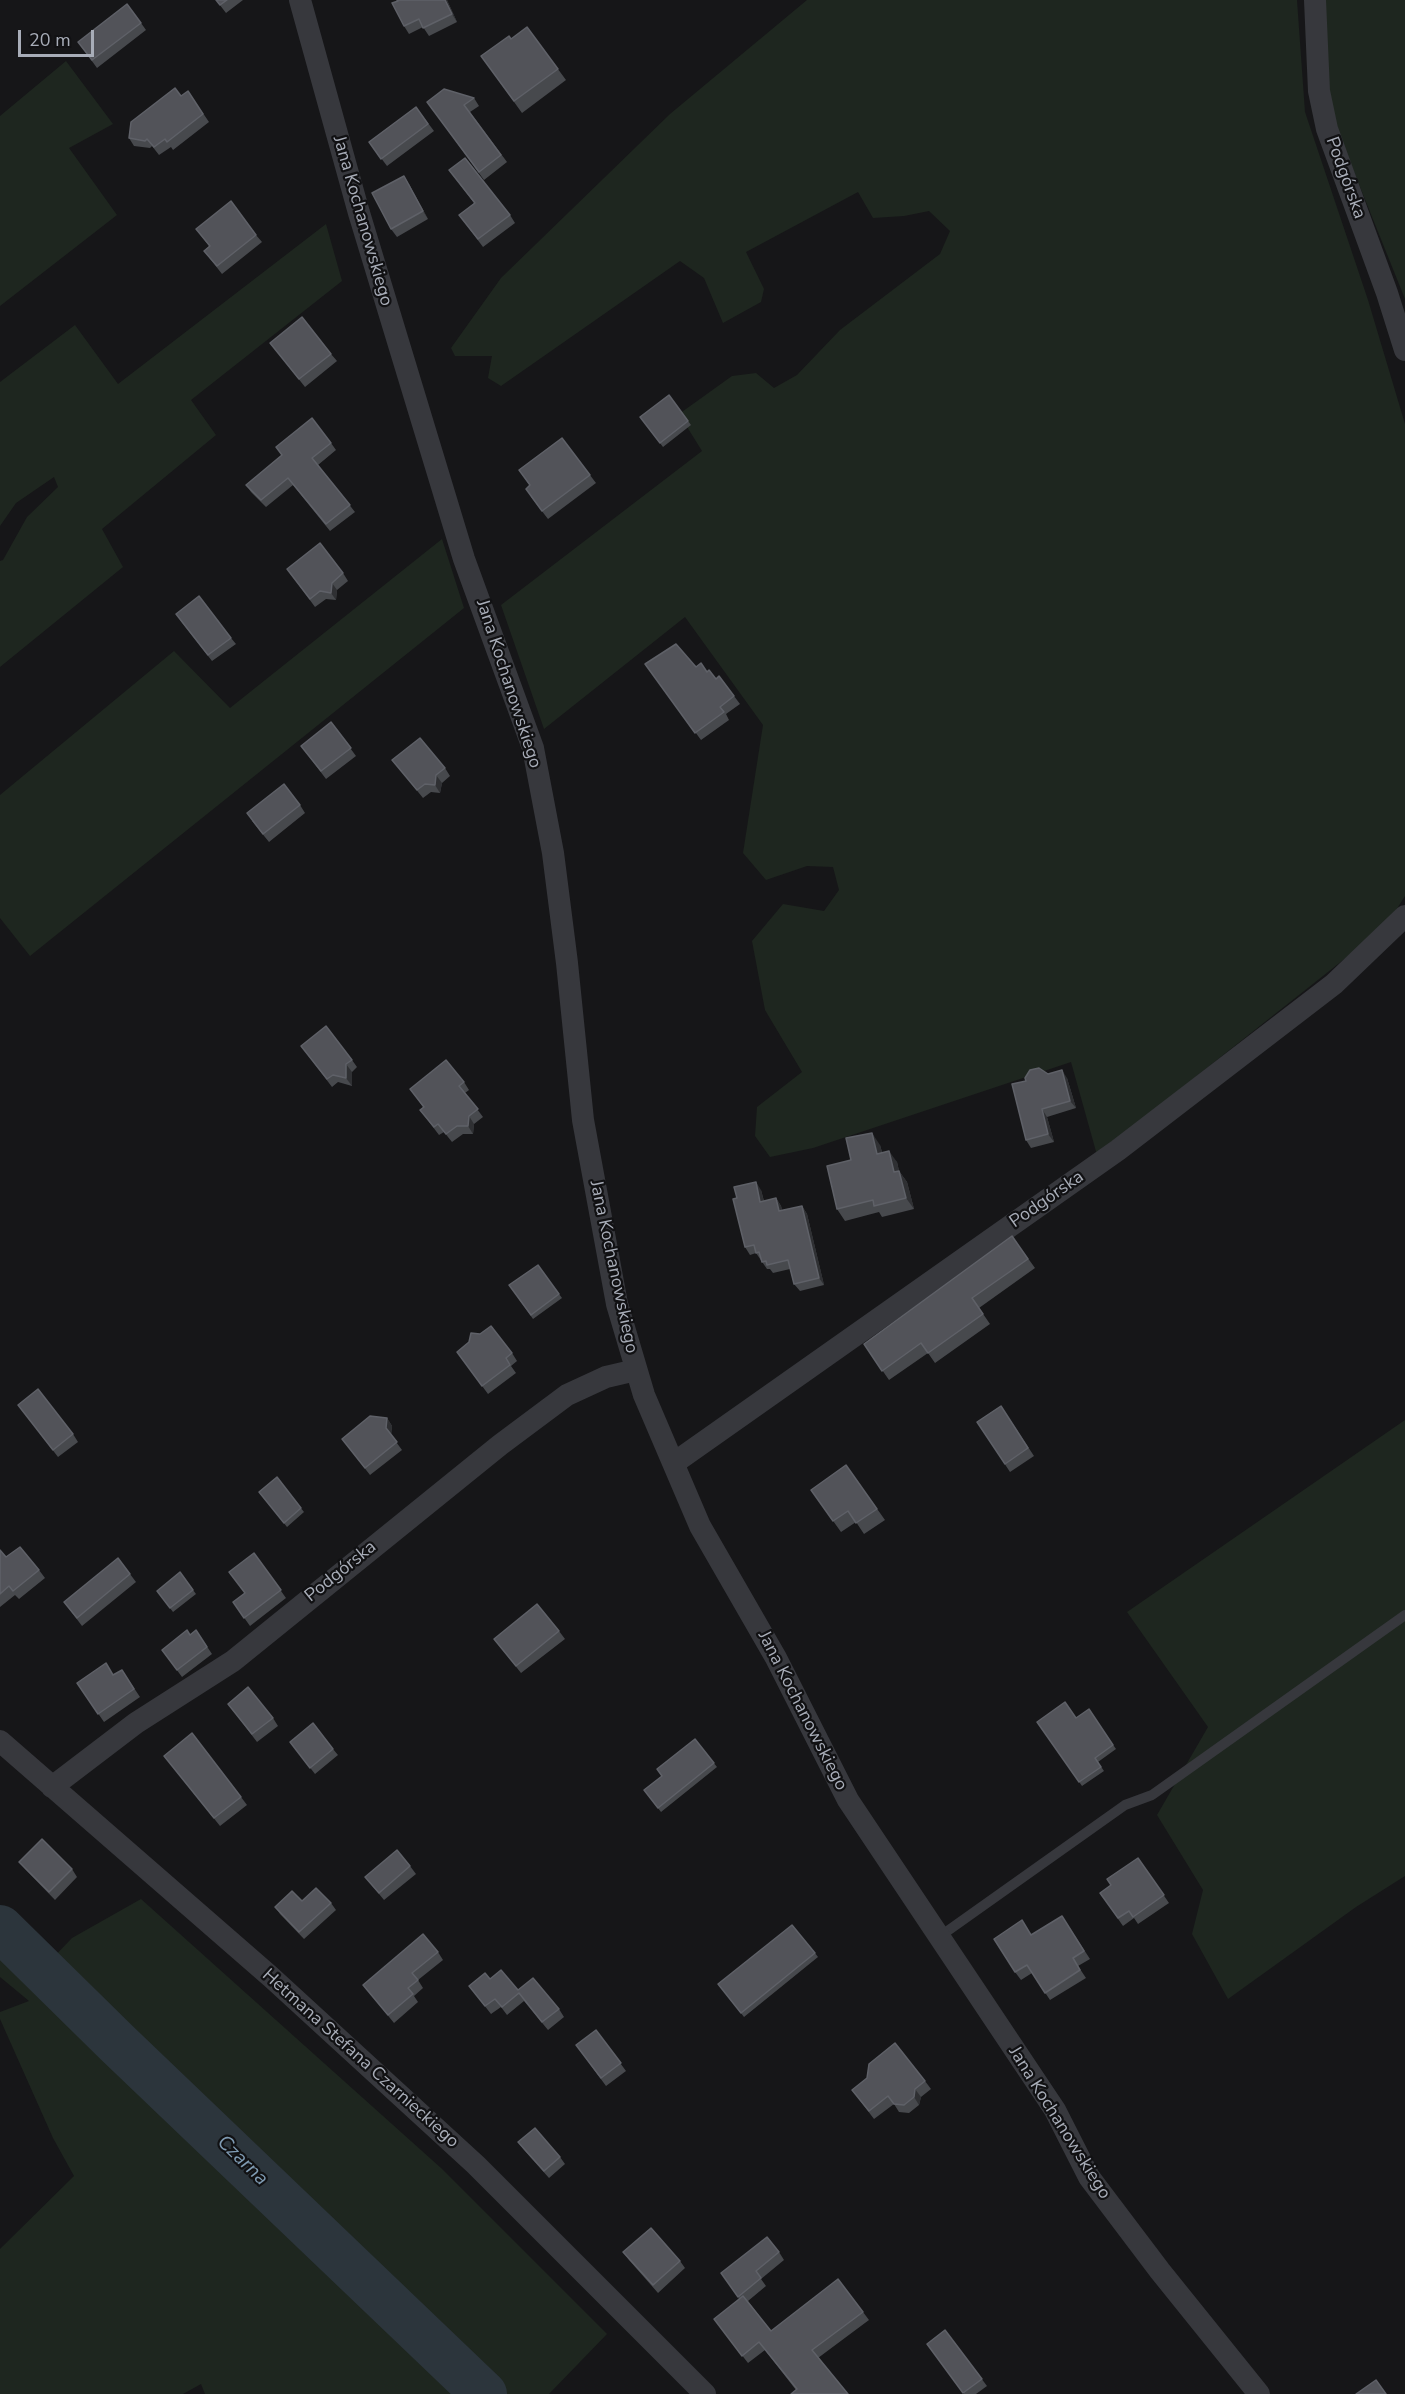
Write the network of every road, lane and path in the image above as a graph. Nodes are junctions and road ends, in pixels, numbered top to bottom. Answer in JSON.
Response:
{"nodes":[{"id":1,"x":300,"y":0,"type":"edge"},
{"id":2,"x":1315,"y":0,"type":"edge"},
{"id":3,"x":1405,"y":350,"type":"edge"},
{"id":4,"x":1405,"y":916,"type":"edge"},
{"id":5,"x":636,"y":1370,"type":"junction"},
{"id":6,"x":674,"y":1463,"type":"junction"},
{"id":7,"x":1405,"y":1616,"type":"edge"},
{"id":8,"x":0,"y":1741,"type":"edge"},
{"id":9,"x":51,"y":1787,"type":"junction"},
{"id":10,"x":939,"y":1937,"type":"junction"},
{"id":11,"x":705,"y":2394,"type":"edge"},
{"id":12,"x":1259,"y":2394,"type":"edge"}],
"edges":[{"from":1,"to":5,"type":"street","name":"Jana Kochanowskiego"},
{"from":2,"to":3,"type":"street","name":"Podgórska"},
{"from":4,"to":6,"type":"street","name":"Podgórska"},
{"from":5,"to":6,"type":"street","name":"Jana Kochanowskiego"},
{"from":5,"to":9,"type":"street","name":"Podgórska"},
{"from":6,"to":10,"type":"street","name":"Jana Kochanowskiego"},
{"from":7,"to":10,"type":"lane"},
{"from":8,"to":9,"type":"street","name":"Hetmana Stefana Czarnieckiego"},
{"from":9,"to":11,"type":"street","name":"Hetmana Stefana Czarnieckiego"},
{"from":10,"to":12,"type":"street","name":"Jana Kochanowskiego"}]}
